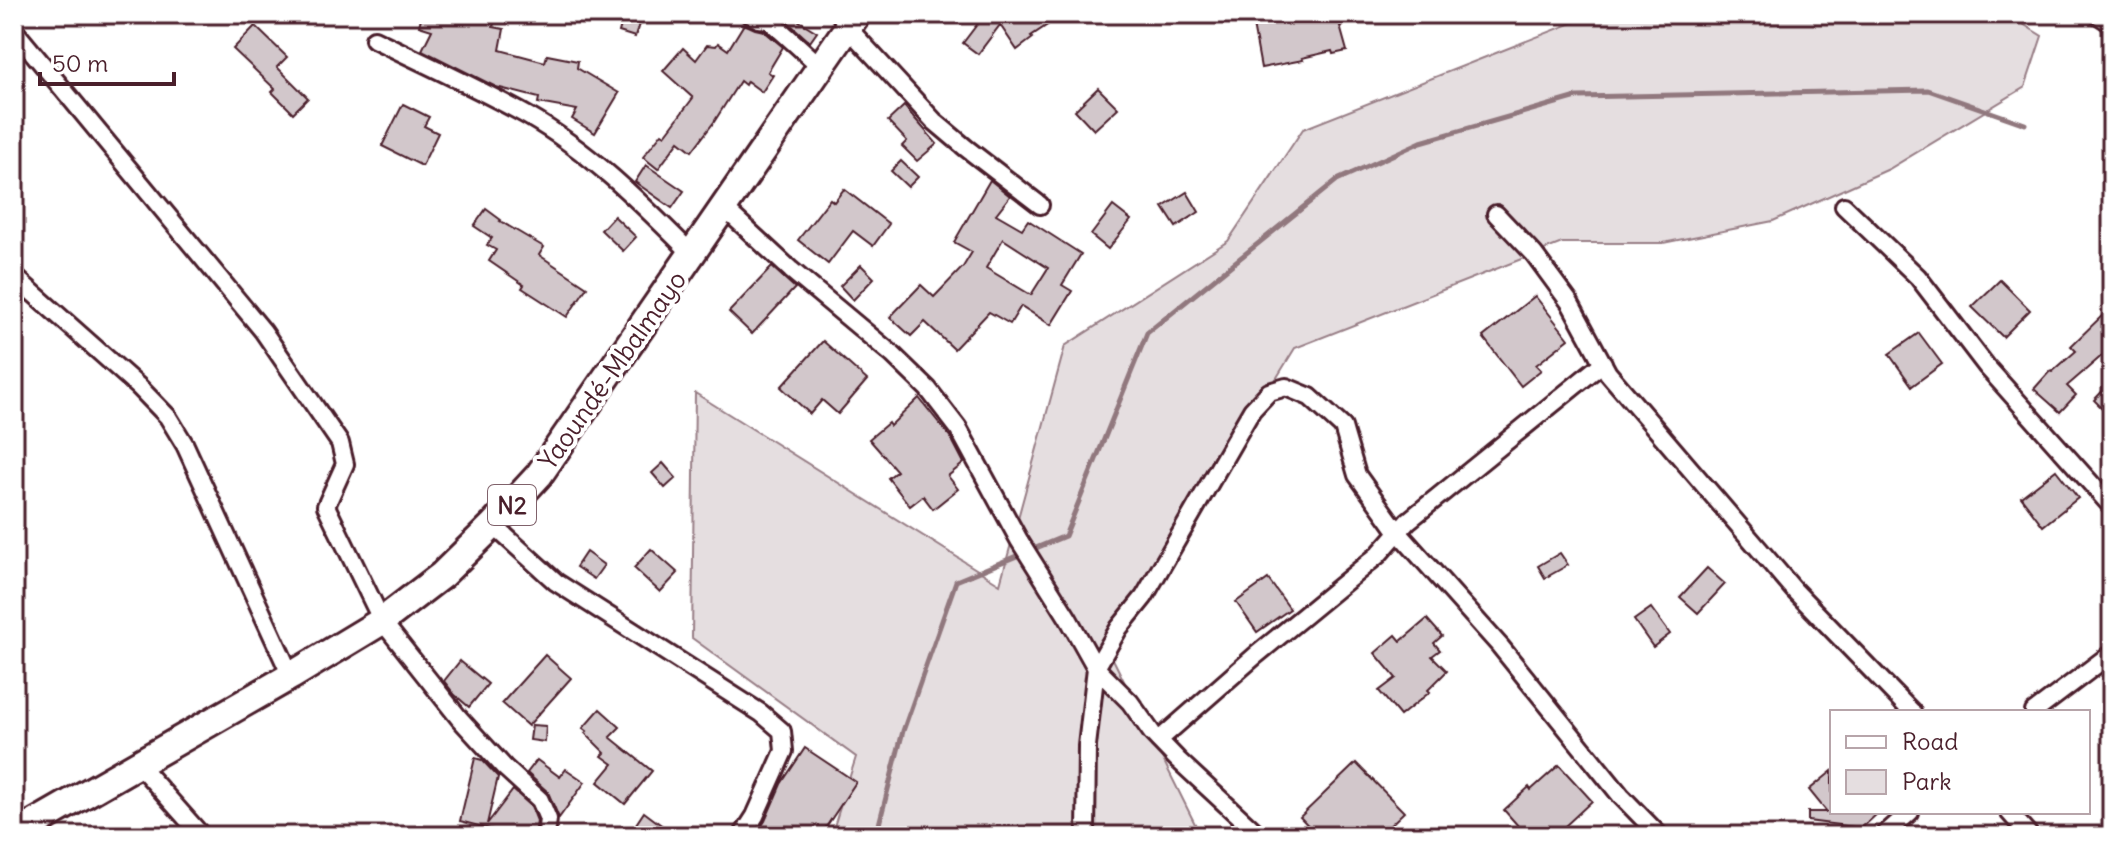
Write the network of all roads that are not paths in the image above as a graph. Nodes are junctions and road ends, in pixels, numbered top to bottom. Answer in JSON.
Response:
{"nodes":[{"id":1,"x":749,"y":14,"type":"edge"},
{"id":2,"x":2097,"y":14,"type":"edge"},
{"id":3,"x":848,"y":19,"type":"edge"},
{"id":4,"x":2112,"y":24,"type":"edge"},
{"id":5,"x":14,"y":30,"type":"edge"},
{"id":6,"x":374,"y":39,"type":"dead end"},
{"id":7,"x":820,"y":66,"type":"junction"},
{"id":8,"x":1040,"y":205,"type":"dead end"},
{"id":9,"x":1844,"y":206,"type":"dead end"},
{"id":10,"x":723,"y":207,"type":"junction"},
{"id":11,"x":1496,"y":214,"type":"dead end"},
{"id":12,"x":692,"y":254,"type":"junction"},
{"id":13,"x":14,"y":276,"type":"edge"},
{"id":14,"x":1603,"y":363,"type":"junction"},
{"id":15,"x":2112,"y":507,"type":"edge"},
{"id":16,"x":493,"y":525,"type":"junction"},
{"id":17,"x":1398,"y":532,"type":"junction"},
{"id":18,"x":382,"y":621,"type":"junction"},
{"id":19,"x":2112,"y":653,"type":"edge"},
{"id":20,"x":1096,"y":668,"type":"junction"},
{"id":21,"x":291,"y":676,"type":"junction"},
{"id":22,"x":1910,"y":710,"type":"edge"},
{"id":23,"x":2037,"y":710,"type":"edge"},
{"id":24,"x":1159,"y":740,"type":"junction"},
{"id":25,"x":138,"y":764,"type":"junction"},
{"id":26,"x":1908,"y":814,"type":"edge"},
{"id":27,"x":2011,"y":814,"type":"edge"},
{"id":28,"x":14,"y":835,"type":"edge"},
{"id":29,"x":202,"y":836,"type":"edge"},
{"id":30,"x":546,"y":836,"type":"edge"},
{"id":31,"x":742,"y":836,"type":"edge"},
{"id":32,"x":1086,"y":836,"type":"edge"},
{"id":33,"x":1260,"y":836,"type":"edge"},
{"id":34,"x":1660,"y":836,"type":"edge"},
{"id":35,"x":1883,"y":836,"type":"edge"},
{"id":36,"x":2030,"y":836,"type":"edge"}],
"edges":[{"from":1,"to":7,"type":"street"},
{"from":2,"to":4,"type":"street"},
{"from":3,"to":7,"type":"highway","name":"Yaoundé-Mbalmayo","number":"N2"},
{"from":3,"to":8,"type":"street"},
{"from":5,"to":18,"type":"street"},
{"from":6,"to":12,"type":"street"},
{"from":7,"to":10,"type":"highway","name":"Yaoundé-Mbalmayo","number":"N2"},
{"from":9,"to":15,"type":"street"},
{"from":10,"to":12,"type":"highway","name":"Yaoundé-Mbalmayo","number":"N2"},
{"from":10,"to":20,"type":"street"},
{"from":11,"to":14,"type":"street"},
{"from":12,"to":16,"type":"highway","name":"Yaoundé-Mbalmayo","number":"N2"},
{"from":13,"to":21,"type":"street"},
{"from":14,"to":17,"type":"street"},
{"from":14,"to":22,"type":"street"},
{"from":16,"to":18,"type":"highway","name":"Yaoundé-Mbalmayo","number":"N2"},
{"from":16,"to":31,"type":"street"},
{"from":17,"to":20,"type":"street"},
{"from":17,"to":24,"type":"street"},
{"from":17,"to":34,"type":"street"},
{"from":18,"to":21,"type":"highway","name":"Yaoundé-Mbalmayo","number":"N2"},
{"from":18,"to":30,"type":"street"},
{"from":19,"to":23,"type":"street"},
{"from":20,"to":24,"type":"street"},
{"from":20,"to":32,"type":"street"},
{"from":21,"to":25,"type":"highway","name":"Yaoundé-Mbalmayo","number":"N2"},
{"from":24,"to":33,"type":"street"},
{"from":25,"to":28,"type":"highway","name":"Yaoundé-Mbalmayo","number":"N2"},
{"from":25,"to":29,"type":"street"},
{"from":26,"to":35,"type":"street"},
{"from":27,"to":36,"type":"street"}]}
